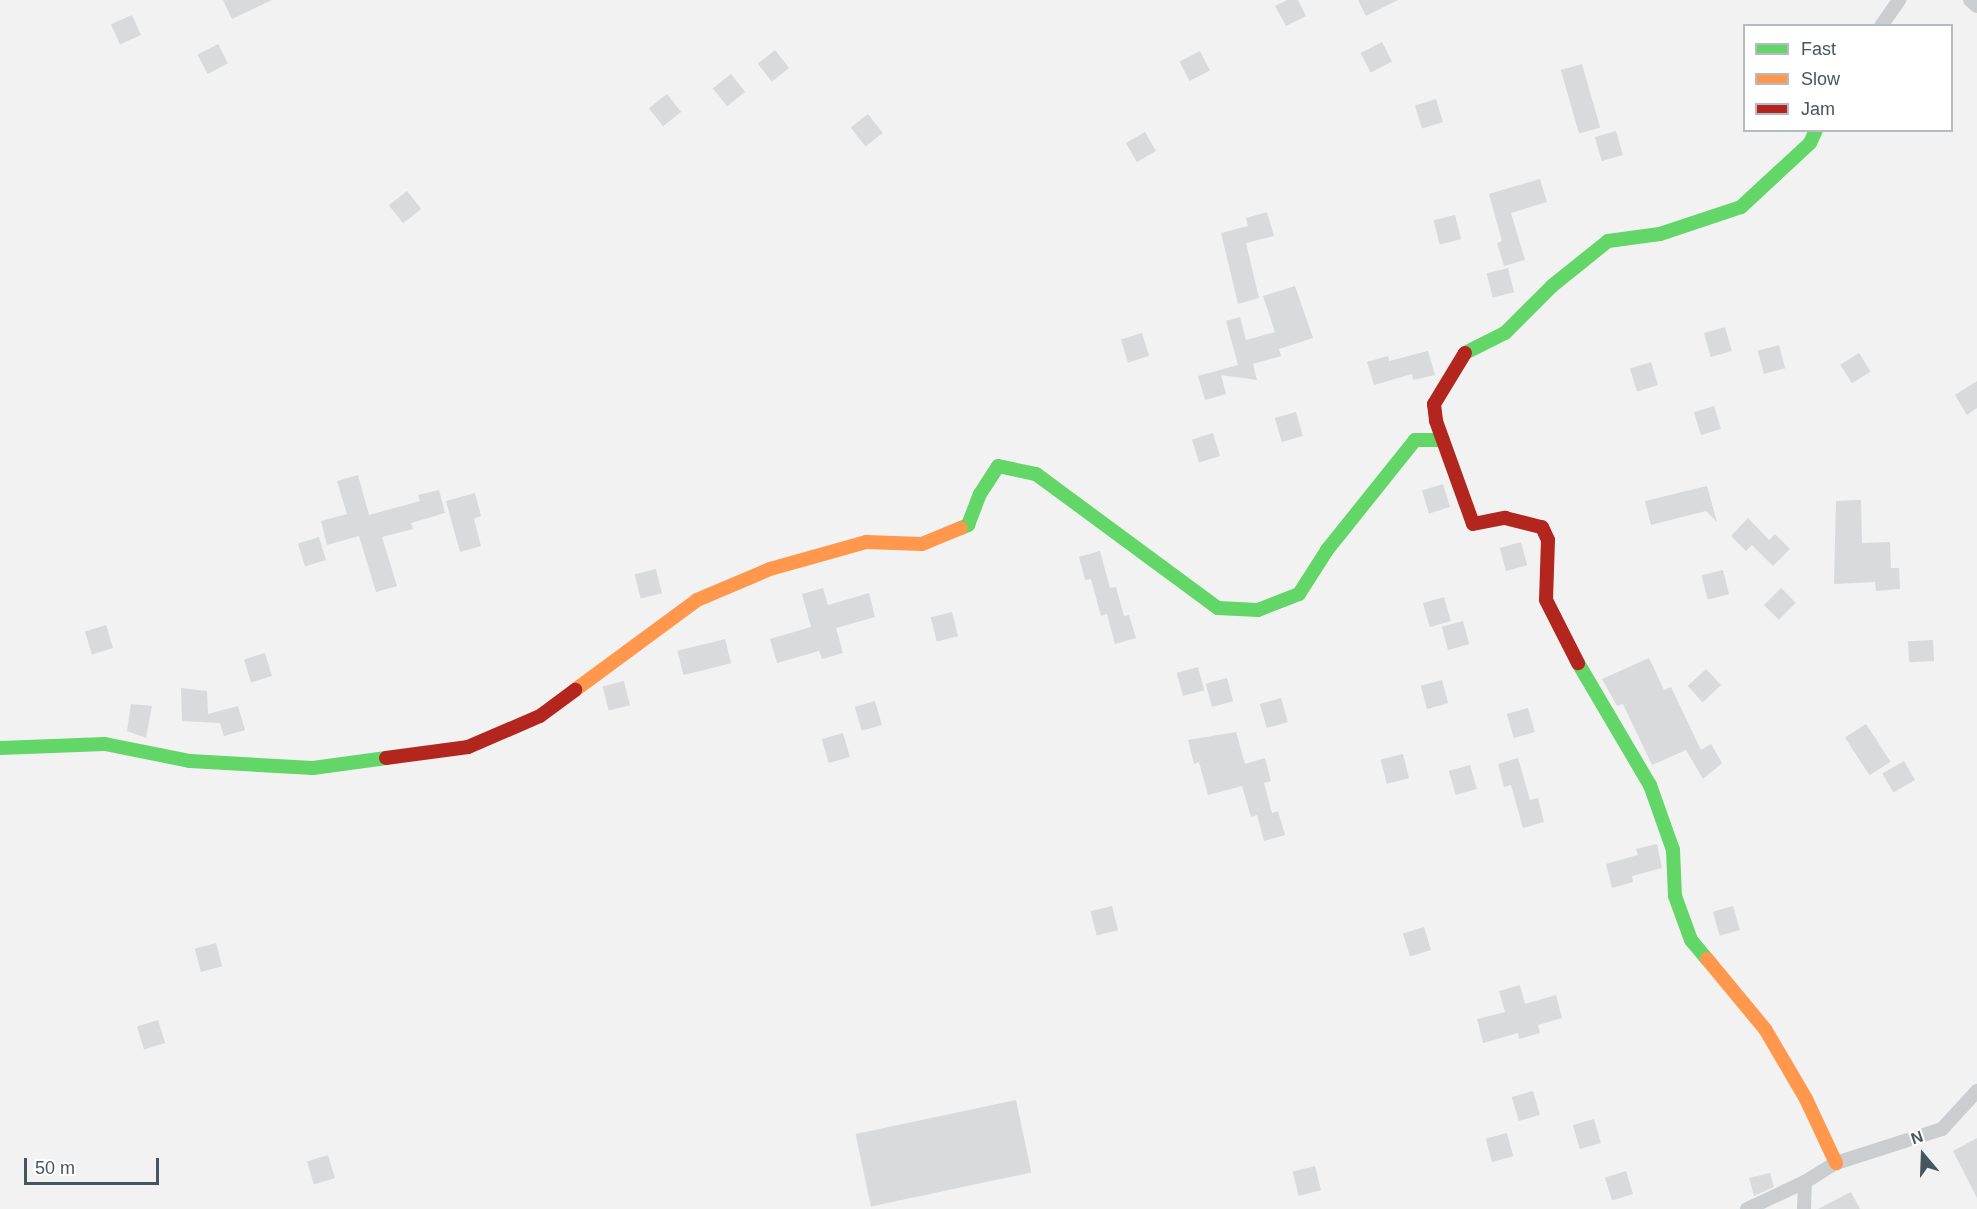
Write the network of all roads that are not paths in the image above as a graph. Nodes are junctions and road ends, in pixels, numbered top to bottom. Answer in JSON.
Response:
{"nodes":[{"id":1,"x":1899,"y":0,"type":"edge"},
{"id":2,"x":1970,"y":0,"type":"edge"},
{"id":3,"x":1977,"y":6,"type":"edge"},
{"id":4,"x":1882,"y":24,"type":"edge"},
{"id":5,"x":1815,"y":132,"type":"edge"},
{"id":6,"x":1443,"y":440,"type":"junction"},
{"id":7,"x":0,"y":748,"type":"edge"},
{"id":8,"x":1977,"y":1091,"type":"edge"},
{"id":9,"x":1836,"y":1162,"type":"junction"},
{"id":10,"x":1805,"y":1182,"type":"junction"},
{"id":11,"x":1747,"y":1209,"type":"edge"},
{"id":12,"x":1804,"y":1209,"type":"edge"}],
"edges":[{"from":1,"to":4,"type":"street"},
{"from":2,"to":3,"type":"street"},
{"from":5,"to":6,"type":"street"},
{"from":6,"to":7,"type":"street"},
{"from":6,"to":9,"type":"street"},
{"from":8,"to":9,"type":"street"},
{"from":9,"to":10,"type":"street"},
{"from":10,"to":11,"type":"street"},
{"from":10,"to":12,"type":"street"}]}
